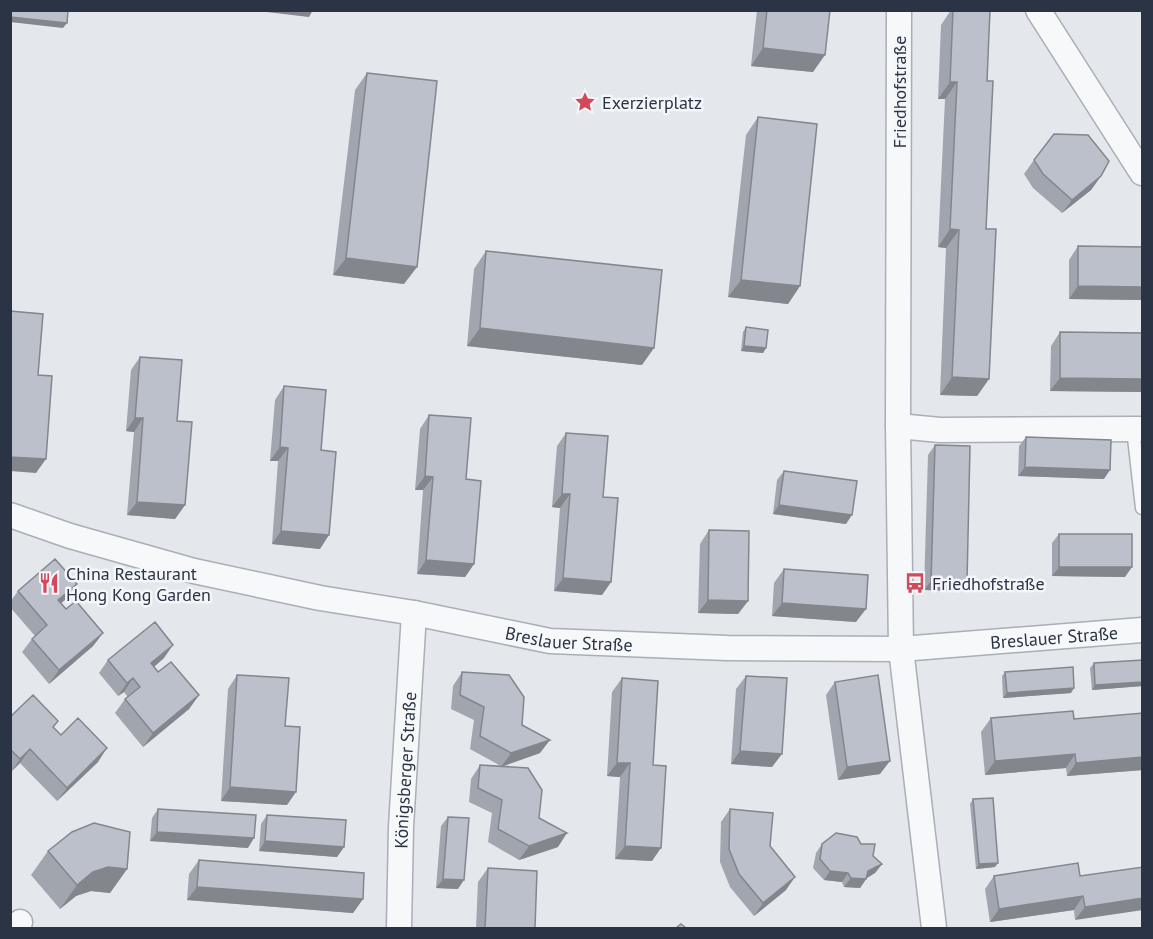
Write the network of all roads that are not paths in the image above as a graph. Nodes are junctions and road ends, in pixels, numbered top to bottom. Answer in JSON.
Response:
{"nodes":[{"id":1,"x":899,"y":10,"type":"edge"},
{"id":2,"x":1038,"y":10,"type":"edge"},
{"id":3,"x":1143,"y":173,"type":"edge"},
{"id":4,"x":898,"y":426,"type":"junction"},
{"id":5,"x":1138,"y":429,"type":"edge"},
{"id":6,"x":1143,"y":508,"type":"edge"},
{"id":7,"x":10,"y":515,"type":"edge"},
{"id":8,"x":414,"y":613,"type":"junction"},
{"id":9,"x":1143,"y":630,"type":"edge"},
{"id":10,"x":901,"y":649,"type":"junction"},
{"id":11,"x":399,"y":928,"type":"edge"},
{"id":12,"x":934,"y":928,"type":"edge"}],
"edges":[{"from":1,"to":4,"type":"street","name":"Friedhofstraße"},
{"from":2,"to":3,"type":"street"},
{"from":4,"to":5,"type":"street"},
{"from":4,"to":10,"type":"street","name":"Friedhofstraße"},
{"from":5,"to":6,"type":"lane"},
{"from":7,"to":8,"type":"street","name":"Breslauer Straße"},
{"from":8,"to":10,"type":"street","name":"Breslauer Straße"},
{"from":8,"to":11,"type":"street","name":"Königsberger Straße"},
{"from":9,"to":10,"type":"street","name":"Breslauer Straße"},
{"from":10,"to":12,"type":"street","name":"Friedhofstraße"}]}
